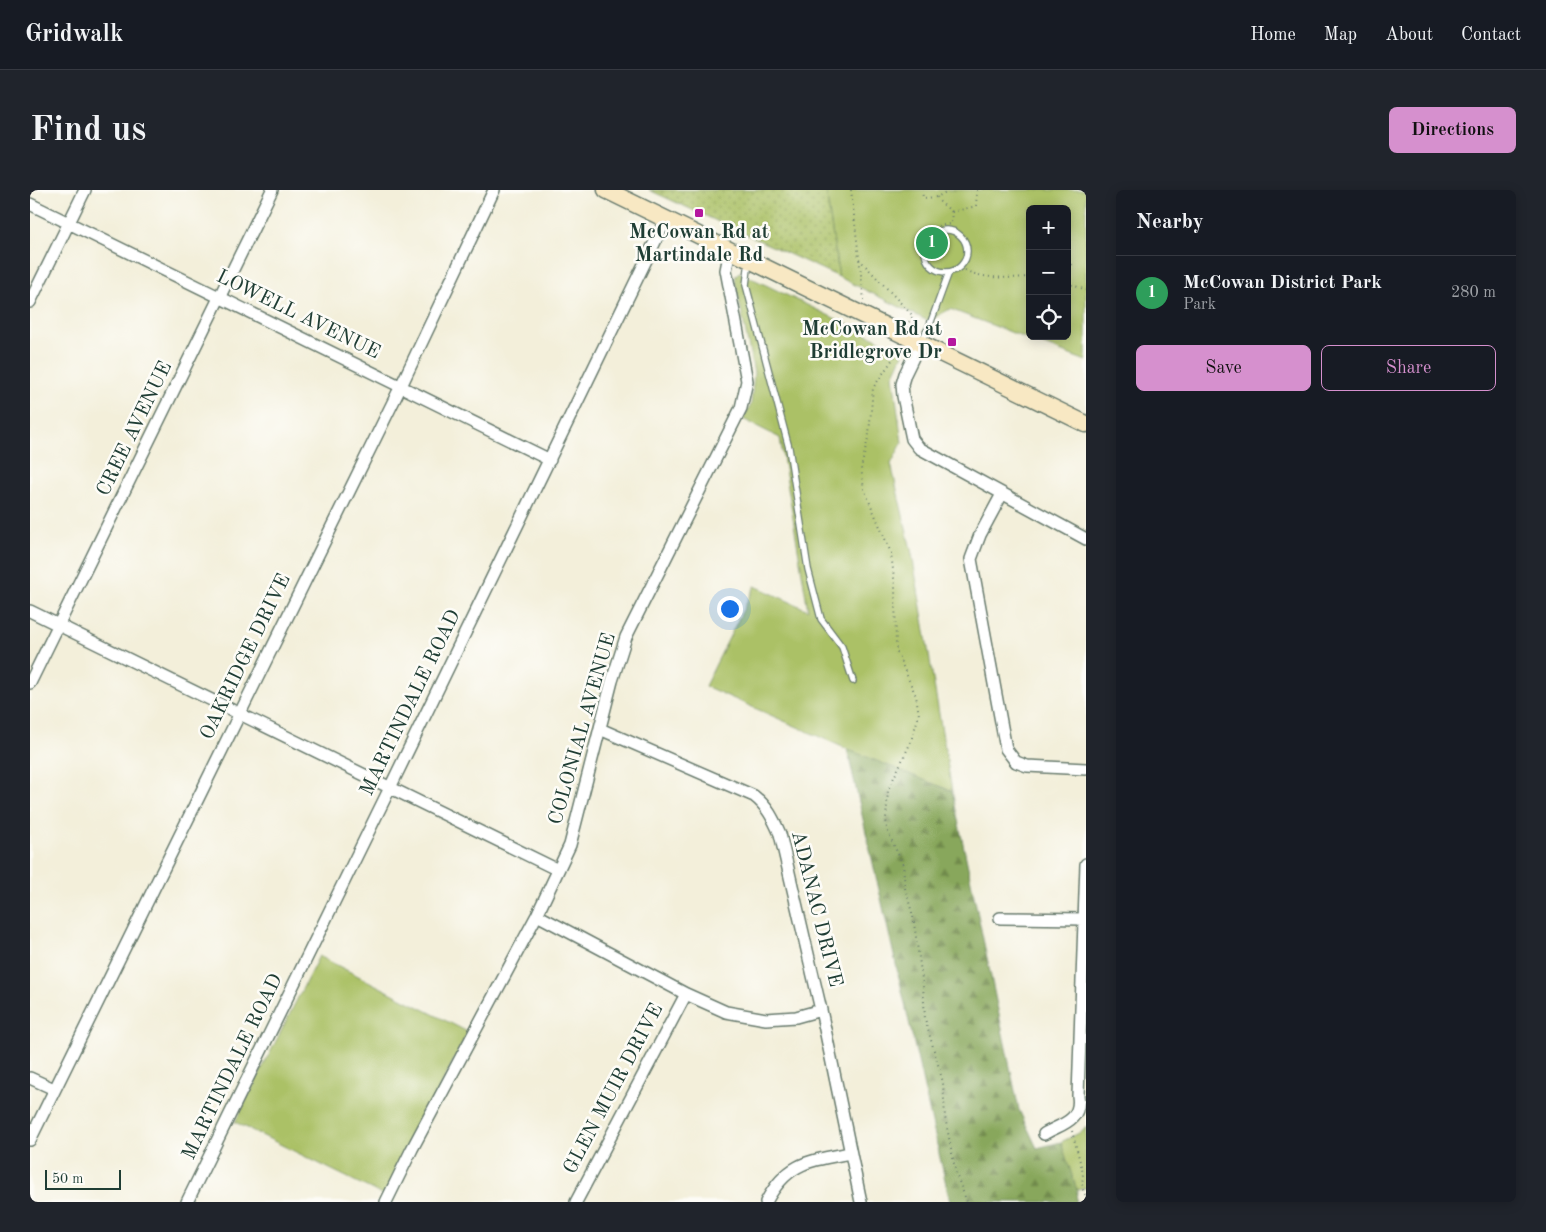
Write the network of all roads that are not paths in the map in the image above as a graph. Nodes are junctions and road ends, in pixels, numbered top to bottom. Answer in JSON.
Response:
{"nodes":[{"id":1,"x":85,"y":190,"type":"edge"},
{"id":2,"x":272,"y":190,"type":"edge"},
{"id":3,"x":494,"y":190,"type":"edge"},
{"id":4,"x":606,"y":190,"type":"edge"},
{"id":5,"x":30,"y":204,"type":"edge"},
{"id":6,"x":666,"y":219,"type":"junction"},
{"id":7,"x":69,"y":223,"type":"junction"},
{"id":8,"x":730,"y":250,"type":"junction"},
{"id":9,"x":749,"y":259,"type":"junction"},
{"id":10,"x":949,"y":272,"type":"junction"},
{"id":11,"x":220,"y":297,"type":"junction"},
{"id":12,"x":30,"y":302,"type":"edge"},
{"id":13,"x":920,"y":343,"type":"junction"},
{"id":14,"x":401,"y":386,"type":"junction"},
{"id":15,"x":1086,"y":424,"type":"edge"},
{"id":16,"x":550,"y":460,"type":"junction"},
{"id":17,"x":1002,"y":494,"type":"junction"},
{"id":18,"x":1086,"y":539,"type":"edge"},
{"id":19,"x":30,"y":611,"type":"edge"},
{"id":20,"x":59,"y":626,"type":"junction"},
{"id":21,"x":853,"y":682,"type":"dead end"},
{"id":22,"x":30,"y":683,"type":"edge"},
{"id":23,"x":240,"y":713,"type":"junction"},
{"id":24,"x":600,"y":729,"type":"junction"},
{"id":25,"x":1086,"y":769,"type":"edge"},
{"id":26,"x":391,"y":787,"type":"junction"},
{"id":27,"x":1086,"y":864,"type":"edge"},
{"id":28,"x":558,"y":870,"type":"junction"},
{"id":29,"x":537,"y":915,"type":"junction"},
{"id":30,"x":1000,"y":918,"type":"dead end"},
{"id":31,"x":1084,"y":918,"type":"junction"},
{"id":32,"x":686,"y":994,"type":"junction"},
{"id":33,"x":821,"y":1010,"type":"junction"},
{"id":34,"x":30,"y":1078,"type":"edge"},
{"id":35,"x":54,"y":1090,"type":"junction"},
{"id":36,"x":1044,"y":1134,"type":"dead end"},
{"id":37,"x":30,"y":1140,"type":"edge"},
{"id":38,"x":850,"y":1153,"type":"junction"},
{"id":39,"x":187,"y":1202,"type":"edge"},
{"id":40,"x":386,"y":1202,"type":"edge"},
{"id":41,"x":576,"y":1202,"type":"edge"},
{"id":42,"x":766,"y":1202,"type":"edge"},
{"id":43,"x":861,"y":1202,"type":"edge"}],
"edges":[{"from":1,"to":7,"type":"street"},
{"from":2,"to":11,"type":"street","name":"CREE AVENUE"},
{"from":3,"to":14,"type":"street","name":"OAKRIDGE DRIVE"},
{"from":4,"to":6,"type":"street"},
{"from":5,"to":7,"type":"street","name":"LOWELL AVENUE"},
{"from":6,"to":8,"type":"street"},
{"from":6,"to":16,"type":"street","name":"MARTINDALE ROAD"},
{"from":7,"to":11,"type":"street","name":"LOWELL AVENUE"},
{"from":7,"to":12,"type":"street"},
{"from":8,"to":9,"type":"street"},
{"from":8,"to":24,"type":"street","name":"COLONIAL AVENUE"},
{"from":9,"to":13,"type":"street"},
{"from":9,"to":21,"type":"lane"},
{"from":10,"to":10,"type":"lane"},
{"from":10,"to":13,"type":"lane"},
{"from":11,"to":14,"type":"street","name":"LOWELL AVENUE"},
{"from":11,"to":20,"type":"street","name":"CREE AVENUE"},
{"from":13,"to":15,"type":"street"},
{"from":13,"to":17,"type":"street"},
{"from":14,"to":16,"type":"street","name":"LOWELL AVENUE"},
{"from":14,"to":23,"type":"street","name":"OAKRIDGE DRIVE"},
{"from":16,"to":26,"type":"street","name":"MARTINDALE ROAD"},
{"from":17,"to":18,"type":"street"},
{"from":17,"to":25,"type":"street"},
{"from":19,"to":20,"type":"street"},
{"from":20,"to":22,"type":"street","name":"CREE AVENUE"},
{"from":20,"to":23,"type":"street"},
{"from":23,"to":26,"type":"street"},
{"from":23,"to":35,"type":"street","name":"OAKRIDGE DRIVE"},
{"from":24,"to":28,"type":"street","name":"COLONIAL AVENUE"},
{"from":24,"to":33,"type":"street","name":"ADANAC DRIVE"},
{"from":26,"to":28,"type":"street"},
{"from":26,"to":39,"type":"street","name":"MARTINDALE ROAD"},
{"from":27,"to":31,"type":"street"},
{"from":28,"to":29,"type":"street","name":"COLONIAL AVENUE"},
{"from":29,"to":32,"type":"street"},
{"from":29,"to":40,"type":"street","name":"COLONIAL AVENUE"},
{"from":30,"to":31,"type":"street"},
{"from":31,"to":36,"type":"street"},
{"from":32,"to":33,"type":"street"},
{"from":32,"to":41,"type":"street","name":"GLEN MUIR DRIVE"},
{"from":33,"to":38,"type":"street","name":"ADANAC DRIVE"},
{"from":34,"to":35,"type":"street"},
{"from":35,"to":37,"type":"street","name":"OAKRIDGE DRIVE"},
{"from":38,"to":42,"type":"street"},
{"from":38,"to":43,"type":"street","name":"ADANAC DRIVE"}]}
